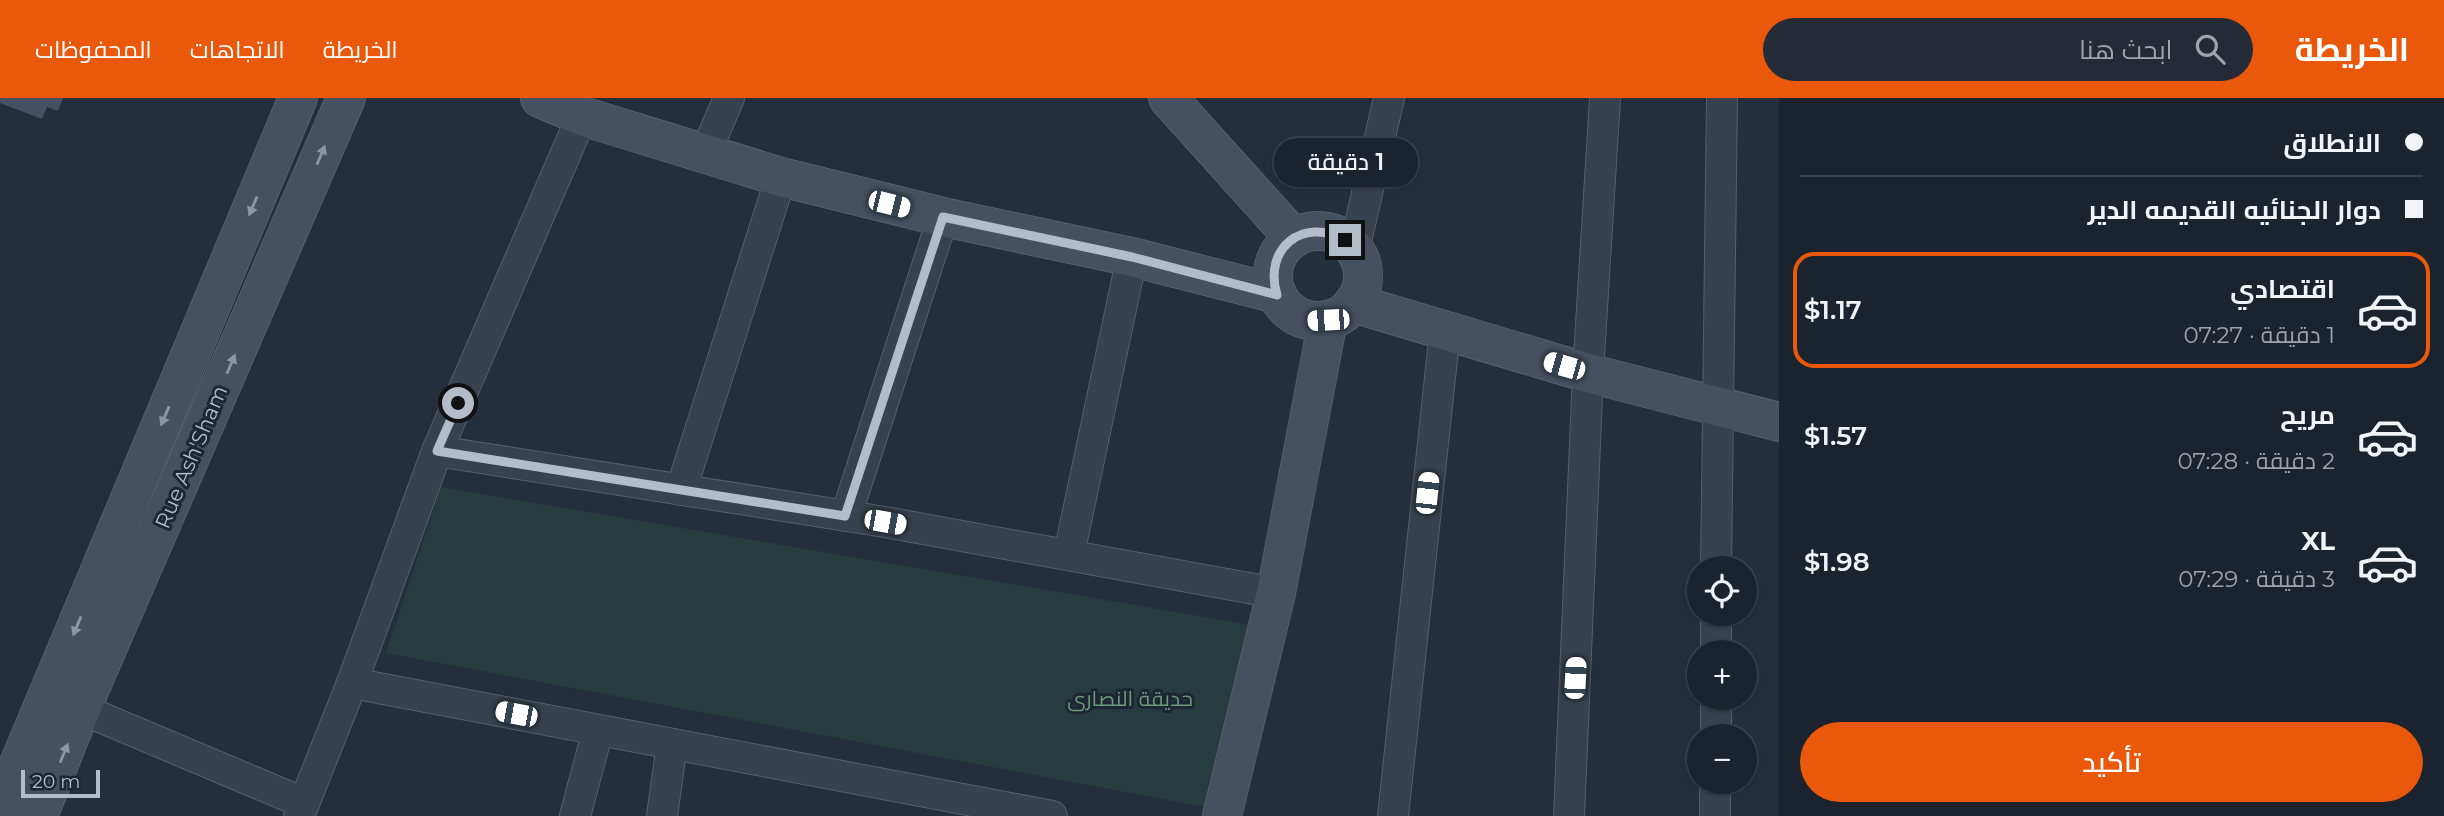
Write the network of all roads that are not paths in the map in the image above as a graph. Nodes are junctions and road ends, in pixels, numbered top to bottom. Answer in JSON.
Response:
{"nodes":[{"id":1,"x":298,"y":98,"type":"edge"},
{"id":2,"x":346,"y":98,"type":"edge"},
{"id":3,"x":540,"y":98,"type":"edge"},
{"id":4,"x":729,"y":98,"type":"edge"},
{"id":5,"x":1168,"y":98,"type":"edge"},
{"id":6,"x":1389,"y":98,"type":"edge"},
{"id":7,"x":1605,"y":98,"type":"edge"},
{"id":8,"x":1722,"y":98,"type":"edge"},
{"id":9,"x":582,"y":116,"type":"junction"},
{"id":10,"x":705,"y":154,"type":"junction"},
{"id":11,"x":781,"y":177,"type":"junction"},
{"id":12,"x":943,"y":217,"type":"junction"},
{"id":13,"x":1294,"y":238,"type":"junction"},
{"id":14,"x":1354,"y":250,"type":"junction"},
{"id":15,"x":1132,"y":257,"type":"junction"},
{"id":16,"x":1277,"y":295,"type":"junction"},
{"id":17,"x":1341,"y":311,"type":"junction"},
{"id":18,"x":1445,"y":331,"type":"junction"},
{"id":19,"x":1588,"y":373,"type":"junction"},
{"id":20,"x":1716,"y":408,"type":"junction"},
{"id":21,"x":1779,"y":422,"type":"edge"},
{"id":22,"x":437,"y":451,"type":"junction"},
{"id":23,"x":681,"y":490,"type":"junction"},
{"id":24,"x":845,"y":516,"type":"junction"},
{"id":25,"x":1069,"y":554,"type":"junction"},
{"id":26,"x":1716,"y":556,"type":"edge"},
{"id":27,"x":1276,"y":593,"type":"junction"},
{"id":28,"x":352,"y":683,"type":"junction"},
{"id":29,"x":81,"y":709,"type":"junction"},
{"id":30,"x":598,"y":730,"type":"junction"},
{"id":31,"x":672,"y":744,"type":"junction"},
{"id":32,"x":1716,"y":794,"type":"edge"},
{"id":33,"x":0,"y":809,"type":"edge"},
{"id":34,"x":301,"y":809,"type":"edge"},
{"id":35,"x":1018,"y":813,"type":"edge"},
{"id":36,"x":38,"y":816,"type":"edge"},
{"id":37,"x":575,"y":816,"type":"edge"},
{"id":38,"x":662,"y":816,"type":"edge"},
{"id":39,"x":1052,"y":816,"type":"edge"},
{"id":40,"x":1222,"y":816,"type":"edge"},
{"id":41,"x":1393,"y":816,"type":"edge"},
{"id":42,"x":1569,"y":816,"type":"edge"},
{"id":43,"x":1715,"y":816,"type":"edge"}],
"edges":[{"from":1,"to":33,"type":"street","name":"Rue Ash'Sham","one_way":true},
{"from":29,"to":2,"type":"street","name":"Rue Ash'Sham","one_way":true},
{"from":3,"to":9,"type":"street"},
{"from":4,"to":10,"type":"street"},
{"from":5,"to":13,"type":"street"},
{"from":6,"to":14,"type":"street"},
{"from":7,"to":19,"type":"street"},
{"from":8,"to":20,"type":"street"},
{"from":9,"to":10,"type":"street"},
{"from":9,"to":22,"type":"street"},
{"from":10,"to":11,"type":"street"},
{"from":11,"to":12,"type":"street"},
{"from":11,"to":23,"type":"street"},
{"from":12,"to":15,"type":"street"},
{"from":12,"to":24,"type":"street"},
{"from":13,"to":14,"type":"street"},
{"from":13,"to":16,"type":"street"},
{"from":14,"to":17,"type":"street"},
{"from":15,"to":16,"type":"street"},
{"from":15,"to":25,"type":"street"},
{"from":16,"to":17,"type":"street"},
{"from":17,"to":18,"type":"street"},
{"from":17,"to":27,"type":"street"},
{"from":18,"to":19,"type":"street"},
{"from":18,"to":41,"type":"street"},
{"from":19,"to":20,"type":"street"},
{"from":19,"to":42,"type":"street"},
{"from":20,"to":21,"type":"street"},
{"from":20,"to":26,"type":"street"},
{"from":22,"to":23,"type":"street"},
{"from":22,"to":28,"type":"street"},
{"from":23,"to":24,"type":"street"},
{"from":24,"to":25,"type":"street"},
{"from":25,"to":27,"type":"street"},
{"from":27,"to":40,"type":"street"},
{"from":28,"to":30,"type":"street"},
{"from":28,"to":34,"type":"street"},
{"from":29,"to":34,"type":"street"},
{"from":36,"to":29,"type":"street","name":"Rue Ash'Sham","one_way":true},
{"from":30,"to":31,"type":"street"},
{"from":30,"to":37,"type":"street"},
{"from":31,"to":35,"type":"street"},
{"from":31,"to":38,"type":"street"},
{"from":32,"to":43,"type":"street"},
{"from":35,"to":39,"type":"street"}]}
